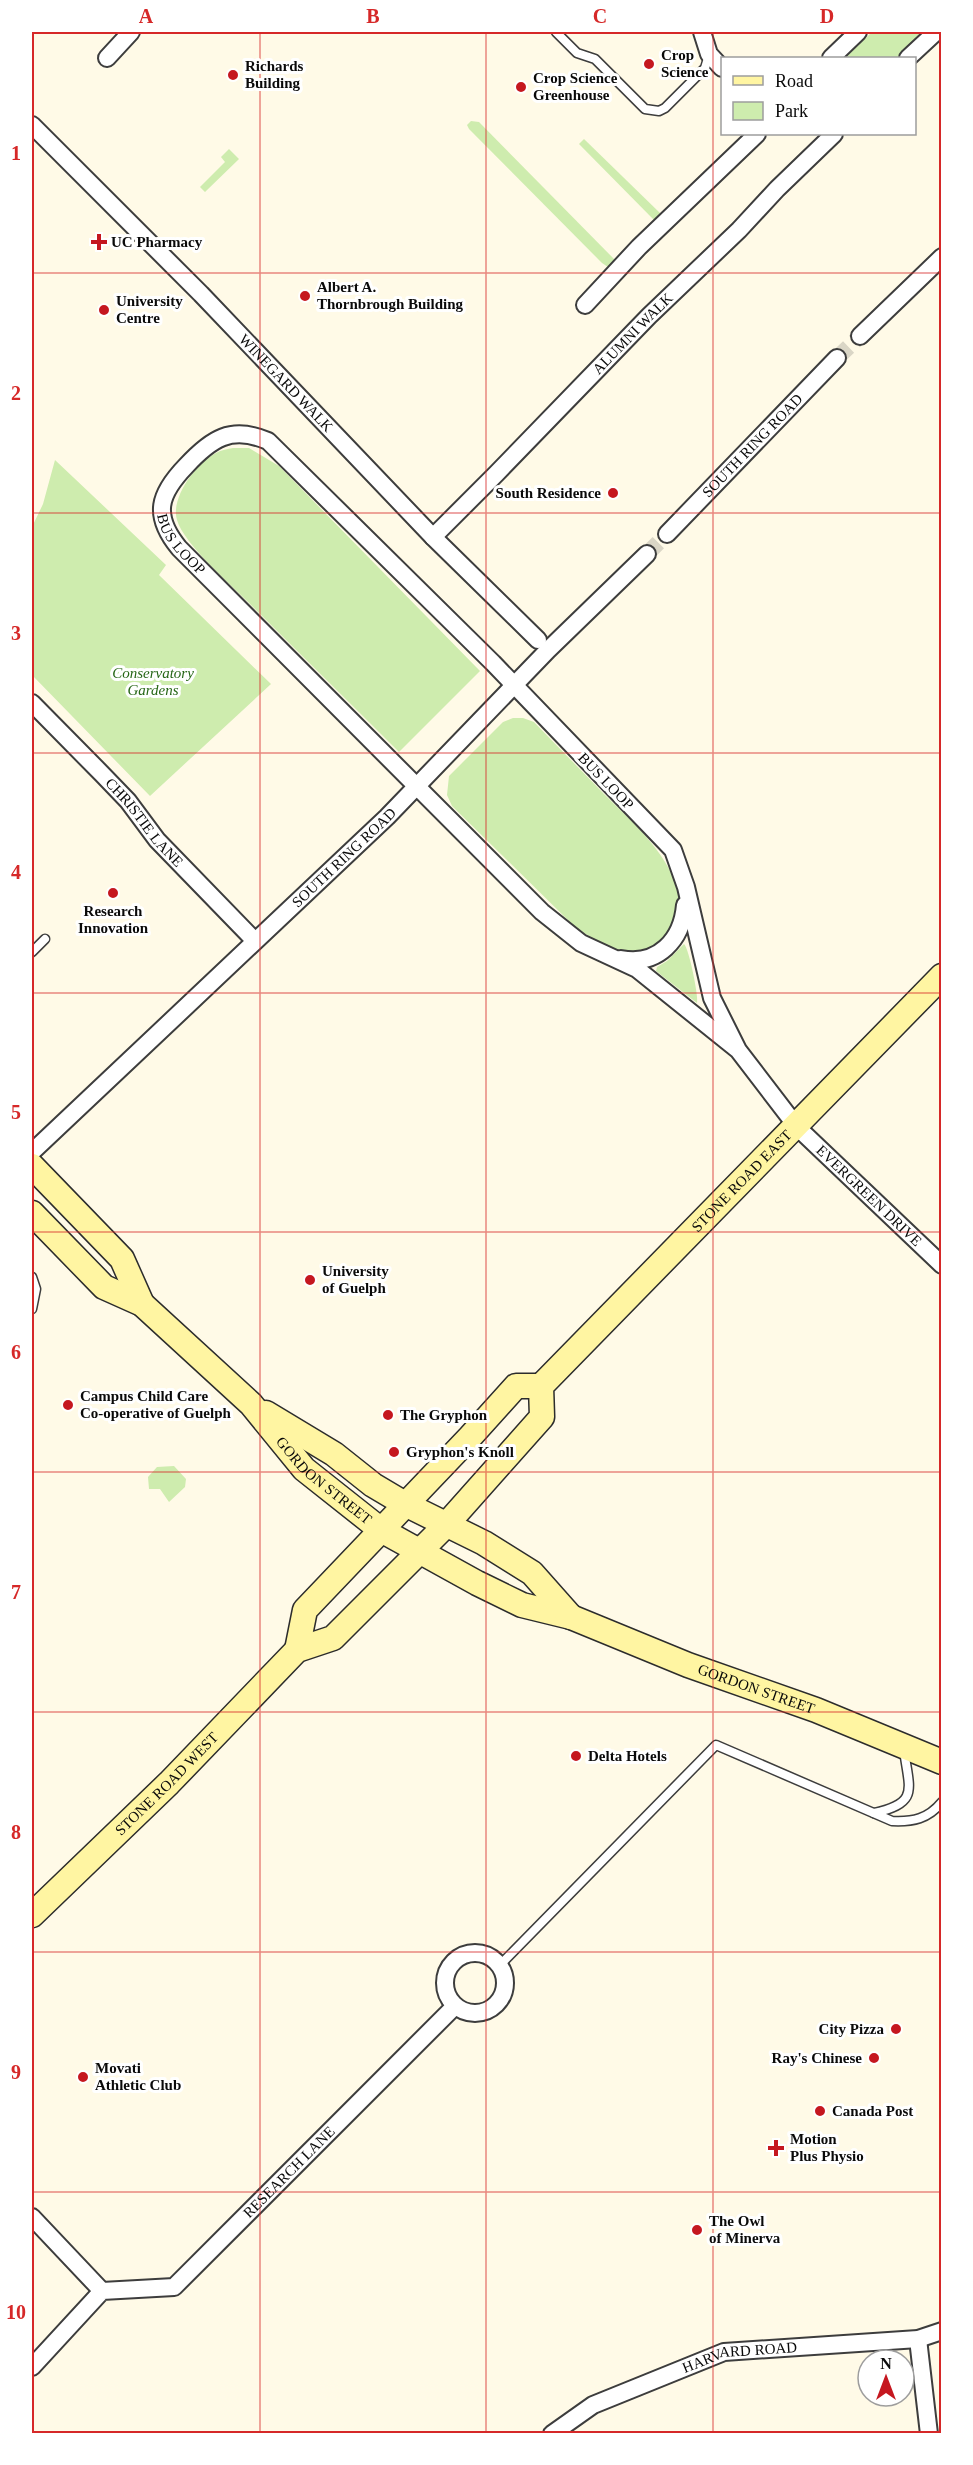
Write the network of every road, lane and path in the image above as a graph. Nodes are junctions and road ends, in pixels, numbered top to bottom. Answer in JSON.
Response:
{"nodes":[{"id":1,"x":131,"y":32,"type":"edge"},
{"id":2,"x":556,"y":32,"type":"edge"},
{"id":3,"x":702,"y":32,"type":"edge"},
{"id":4,"x":858,"y":32,"type":"edge"},
{"id":5,"x":936,"y":32,"type":"edge"},
{"id":6,"x":709,"y":54,"type":"junction"},
{"id":7,"x":832,"y":57,"type":"edge"},
{"id":8,"x":909,"y":57,"type":"edge"},
{"id":9,"x":107,"y":58,"type":"dead end"},
{"id":10,"x":721,"y":66,"type":"edge"},
{"id":11,"x":32,"y":125,"type":"edge"},
{"id":12,"x":756,"y":135,"type":"edge"},
{"id":13,"x":833,"y":135,"type":"edge"},
{"id":14,"x":942,"y":257,"type":"edge"},
{"id":15,"x":585,"y":305,"type":"dead end"},
{"id":16,"x":860,"y":336,"type":"tunnel mouth"},
{"id":17,"x":837,"y":358,"type":"tunnel mouth"},
{"id":18,"x":667,"y":534,"type":"tunnel mouth"},
{"id":19,"x":432,"y":537,"type":"junction"},
{"id":20,"x":647,"y":554,"type":"tunnel mouth"},
{"id":21,"x":538,"y":640,"type":"dead end"},
{"id":22,"x":513,"y":686,"type":"junction"},
{"id":23,"x":32,"y":703,"type":"edge"},
{"id":24,"x":416,"y":785,"type":"junction"},
{"id":25,"x":686,"y":887,"type":"junction"},
{"id":26,"x":45,"y":939,"type":"dead end"},
{"id":27,"x":255,"y":941,"type":"junction"},
{"id":28,"x":597,"y":951,"type":"junction"},
{"id":29,"x":32,"y":952,"type":"edge"},
{"id":30,"x":942,"y":976,"type":"edge"},
{"id":31,"x":738,"y":1050,"type":"junction"},
{"id":32,"x":796,"y":1127,"type":"junction"},
{"id":33,"x":32,"y":1152,"type":"edge"},
{"id":34,"x":32,"y":1167,"type":"edge"},
{"id":35,"x":32,"y":1213,"type":"edge"},
{"id":36,"x":942,"y":1265,"type":"edge"},
{"id":37,"x":32,"y":1276,"type":"edge"},
{"id":38,"x":142,"y":1304,"type":"junction"},
{"id":39,"x":32,"y":1309,"type":"edge"},
{"id":40,"x":541,"y":1386,"type":"junction"},
{"id":41,"x":251,"y":1404,"type":"junction"},
{"id":42,"x":405,"y":1504,"type":"junction"},
{"id":43,"x":446,"y":1525,"type":"junction"},
{"id":44,"x":381,"y":1530,"type":"junction"},
{"id":45,"x":420,"y":1550,"type":"junction"},
{"id":46,"x":571,"y":1617,"type":"junction"},
{"id":47,"x":297,"y":1650,"type":"junction"},
{"id":48,"x":903,"y":1747,"type":"junction"},
{"id":49,"x":942,"y":1762,"type":"edge"},
{"id":50,"x":942,"y":1802,"type":"edge"},
{"id":51,"x":873,"y":1813,"type":"junction"},
{"id":52,"x":32,"y":1915,"type":"edge"},
{"id":53,"x":500,"y":1965,"type":"junction"},
{"id":54,"x":455,"y":2006,"type":"junction"},
{"id":55,"x":32,"y":2217,"type":"edge"},
{"id":56,"x":102,"y":2291,"type":"junction"},
{"id":57,"x":942,"y":2331,"type":"edge"},
{"id":58,"x":918,"y":2338,"type":"junction"},
{"id":59,"x":32,"y":2367,"type":"edge"},
{"id":60,"x":552,"y":2433,"type":"edge"},
{"id":61,"x":929,"y":2433,"type":"edge"}],
"edges":[{"from":1,"to":9,"type":"street"},
{"from":2,"to":6,"type":"lane"},
{"from":3,"to":6,"type":"street"},
{"from":4,"to":7,"type":"street"},
{"from":5,"to":8,"type":"street"},
{"from":6,"to":10,"type":"street"},
{"from":11,"to":19,"type":"street","name":"WINEGARD WALK"},
{"from":12,"to":15,"type":"street"},
{"from":13,"to":19,"type":"street","name":"ALUMNI WALK"},
{"from":14,"to":16,"type":"street"},
{"from":17,"to":18,"type":"street","name":"SOUTH RING ROAD"},
{"from":19,"to":21,"type":"street","name":"WINEGARD WALK"},
{"from":20,"to":22,"type":"street","name":"SOUTH RING ROAD"},
{"from":22,"to":24,"type":"street","name":"SOUTH RING ROAD"},
{"from":22,"to":24,"type":"street","name":"BUS LOOP"},
{"from":22,"to":25,"type":"street","name":"BUS LOOP"},
{"from":23,"to":27,"type":"street","name":"CHRISTIE LANE"},
{"from":24,"to":27,"type":"street","name":"SOUTH RING ROAD"},
{"from":24,"to":28,"type":"street","name":"BUS LOOP"},
{"from":25,"to":28,"type":"street","name":"BUS LOOP"},
{"from":25,"to":31,"type":"street","name":"BUS LOOP"},
{"from":26,"to":29,"type":"lane"},
{"from":27,"to":33,"type":"street","name":"SOUTH RING ROAD"},
{"from":28,"to":31,"type":"street","name":"BUS LOOP"},
{"from":30,"to":32,"type":"main road","name":"STONE ROAD EAST"},
{"from":31,"to":32,"type":"street","name":"BUS LOOP"},
{"from":32,"to":36,"type":"street","name":"EVERGREEN DRIVE"},
{"from":32,"to":40,"type":"main road","name":"STONE ROAD EAST"},
{"from":34,"to":38,"type":"main road","name":"GORDON STREET"},
{"from":35,"to":38,"type":"main road","name":"GORDON STREET"},
{"from":37,"to":39,"type":"lane"},
{"from":38,"to":41,"type":"main road","name":"GORDON STREET"},
{"from":40,"to":42,"type":"main road"},
{"from":40,"to":43,"type":"main road"},
{"from":41,"to":42,"type":"main road","name":"GORDON STREET"},
{"from":41,"to":44,"type":"main road","name":"GORDON STREET"},
{"from":42,"to":43,"type":"main road","name":"GORDON STREET"},
{"from":42,"to":44,"type":"main road"},
{"from":43,"to":45,"type":"main road","name":"STONE ROAD WEST"},
{"from":43,"to":46,"type":"main road","name":"GORDON STREET"},
{"from":44,"to":45,"type":"main road","name":"GORDON STREET"},
{"from":44,"to":47,"type":"main road"},
{"from":45,"to":46,"type":"main road","name":"GORDON STREET"},
{"from":45,"to":47,"type":"main road","name":"STONE ROAD WEST"},
{"from":46,"to":48,"type":"main road","name":"GORDON STREET"},
{"from":47,"to":52,"type":"main road","name":"STONE ROAD WEST"},
{"from":48,"to":49,"type":"main road","name":"GORDON STREET"},
{"from":48,"to":51,"type":"lane"},
{"from":50,"to":51,"type":"lane"},
{"from":51,"to":53,"type":"lane"},
{"from":53,"to":54,"type":"street"},
{"from":53,"to":54,"type":"street"},
{"from":54,"to":56,"type":"street","name":"RESEARCH LANE"},
{"from":55,"to":56,"type":"street"},
{"from":56,"to":59,"type":"street"},
{"from":57,"to":58,"type":"street","name":"HARVARD ROAD"},
{"from":58,"to":60,"type":"street","name":"HARVARD ROAD"},
{"from":58,"to":61,"type":"street"}]}
